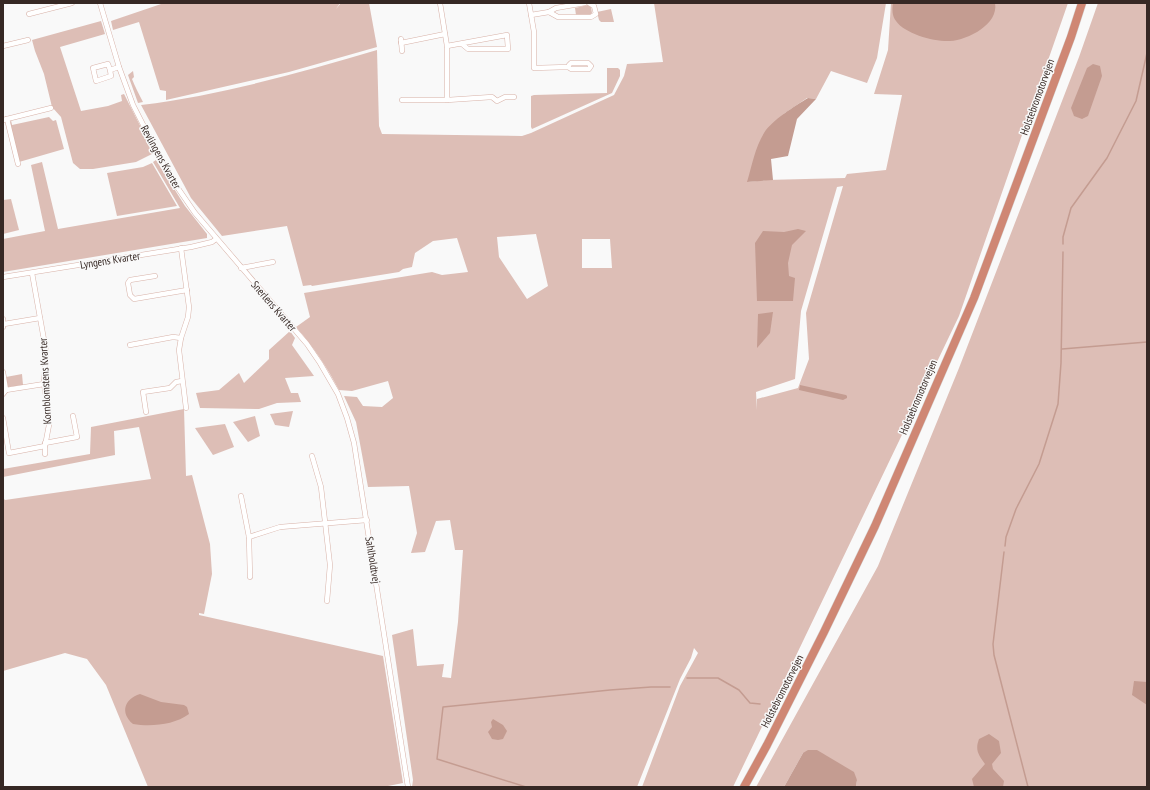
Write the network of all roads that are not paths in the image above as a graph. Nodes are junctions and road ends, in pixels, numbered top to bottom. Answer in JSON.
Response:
{"nodes":[{"id":1,"x":72,"y":3,"type":"edge"},
{"id":2,"x":100,"y":3,"type":"edge"},
{"id":3,"x":440,"y":3,"type":"edge"},
{"id":4,"x":529,"y":3,"type":"edge"},
{"id":5,"x":585,"y":3,"type":"edge"},
{"id":6,"x":589,"y":3,"type":"edge"},
{"id":7,"x":1082,"y":3,"type":"edge"},
{"id":8,"x":549,"y":12,"type":"junction"},
{"id":9,"x":29,"y":14,"type":"dead end"},
{"id":10,"x":531,"y":15,"type":"junction"},
{"id":11,"x":445,"y":34,"type":"junction"},
{"id":12,"x":28,"y":40,"type":"dead end"},
{"id":13,"x":462,"y":44,"type":"junction"},
{"id":14,"x":3,"y":46,"type":"edge"},
{"id":15,"x":447,"y":46,"type":"junction"},
{"id":16,"x":402,"y":51,"type":"dead end"},
{"id":17,"x":568,"y":67,"type":"dead end"},
{"id":18,"x":120,"y":68,"type":"junction"},
{"id":19,"x":110,"y":70,"type":"junction"},
{"id":20,"x":514,"y":97,"type":"dead end"},
{"id":21,"x":402,"y":100,"type":"dead end"},
{"id":22,"x":447,"y":100,"type":"junction"},
{"id":23,"x":51,"y":108,"type":"dead end"},
{"id":24,"x":5,"y":119,"type":"edge"},
{"id":25,"x":18,"y":164,"type":"dead end"},
{"id":26,"x":216,"y":239,"type":"junction"},
{"id":27,"x":180,"y":248,"type":"junction"},
{"id":28,"x":273,"y":262,"type":"dead end"},
{"id":29,"x":241,"y":268,"type":"junction"},
{"id":30,"x":32,"y":273,"type":"junction"},
{"id":31,"x":155,"y":276,"type":"dead end"},
{"id":32,"x":3,"y":277,"type":"edge"},
{"id":33,"x":187,"y":290,"type":"junction"},
{"id":34,"x":40,"y":318,"type":"junction"},
{"id":35,"x":3,"y":319,"type":"edge"},
{"id":36,"x":3,"y":326,"type":"edge"},
{"id":37,"x":181,"y":338,"type":"junction"},
{"id":38,"x":130,"y":344,"type":"dead end"},
{"id":39,"x":307,"y":344,"type":"joint"},
{"id":40,"x":3,"y":372,"type":"edge"},
{"id":41,"x":182,"y":381,"type":"junction"},
{"id":42,"x":44,"y":384,"type":"junction"},
{"id":43,"x":4,"y":392,"type":"edge"},
{"id":44,"x":186,"y":408,"type":"dead end"},
{"id":45,"x":146,"y":412,"type":"dead end"},
{"id":46,"x":73,"y":416,"type":"dead end"},
{"id":47,"x":3,"y":418,"type":"edge"},
{"id":48,"x":45,"y":444,"type":"junction"},
{"id":49,"x":45,"y":454,"type":"dead end"},
{"id":50,"x":312,"y":456,"type":"dead end"},
{"id":51,"x":241,"y":496,"type":"dead end"},
{"id":52,"x":367,"y":520,"type":"junction"},
{"id":53,"x":325,"y":523,"type":"junction"},
{"id":54,"x":249,"y":537,"type":"junction"},
{"id":55,"x":250,"y":577,"type":"dead end"},
{"id":56,"x":327,"y":601,"type":"dead end"},
{"id":57,"x":408,"y":787,"type":"edge"},
{"id":58,"x":744,"y":787,"type":"edge"}],
"edges":[{"from":1,"to":9,"type":"street"},
{"from":2,"to":18,"type":"street","name":"Revlingens Kvarter"},
{"from":3,"to":11,"type":"street"},
{"from":4,"to":10,"type":"street"},
{"from":5,"to":8,"type":"street"},
{"from":6,"to":8,"type":"street"},
{"from":7,"to":58,"type":"highway","name":"Holstebromotorvejen"},
{"from":8,"to":10,"type":"street"},
{"from":10,"to":17,"type":"street"},
{"from":11,"to":15,"type":"street"},
{"from":11,"to":16,"type":"street"},
{"from":12,"to":14,"type":"street"},
{"from":13,"to":13,"type":"street"},
{"from":13,"to":15,"type":"street"},
{"from":15,"to":22,"type":"street"},
{"from":18,"to":19,"type":"street"},
{"from":18,"to":26,"type":"street","name":"Revlingens Kvarter"},
{"from":19,"to":19,"type":"street"},
{"from":20,"to":22,"type":"street"},
{"from":21,"to":22,"type":"street"},
{"from":23,"to":24,"type":"street"},
{"from":24,"to":25,"type":"street"},
{"from":26,"to":27,"type":"street","name":"Lyngens Kvarter"},
{"from":26,"to":29,"type":"street","name":"Snerlens Kvarter"},
{"from":27,"to":30,"type":"street","name":"Lyngens Kvarter"},
{"from":27,"to":33,"type":"street"},
{"from":28,"to":29,"type":"street","name":"Snerlens Kvarter"},
{"from":29,"to":39,"type":"street","name":"Snerlens Kvarter"},
{"from":30,"to":32,"type":"street","name":"Lyngens Kvarter"},
{"from":30,"to":34,"type":"street","name":"Kornblomstens Kvarter"},
{"from":31,"to":33,"type":"street"},
{"from":33,"to":37,"type":"street"},
{"from":34,"to":36,"type":"street"},
{"from":34,"to":42,"type":"street","name":"Kornblomstens Kvarter"},
{"from":35,"to":36,"type":"street"},
{"from":37,"to":38,"type":"street"},
{"from":37,"to":41,"type":"street"},
{"from":39,"to":52,"type":"street","name":"Sahlholdtvej"},
{"from":40,"to":43,"type":"street"},
{"from":41,"to":44,"type":"street"},
{"from":41,"to":45,"type":"street"},
{"from":42,"to":43,"type":"street"},
{"from":42,"to":48,"type":"street","name":"Kornblomstens Kvarter"},
{"from":46,"to":48,"type":"street"},
{"from":47,"to":48,"type":"street"},
{"from":48,"to":49,"type":"street","name":"Kornblomstens Kvarter"},
{"from":50,"to":53,"type":"street"},
{"from":51,"to":54,"type":"street"},
{"from":52,"to":53,"type":"street"},
{"from":52,"to":57,"type":"street","name":"Sahlholdtvej"},
{"from":53,"to":54,"type":"street"},
{"from":53,"to":56,"type":"street"},
{"from":54,"to":55,"type":"street"}]}
